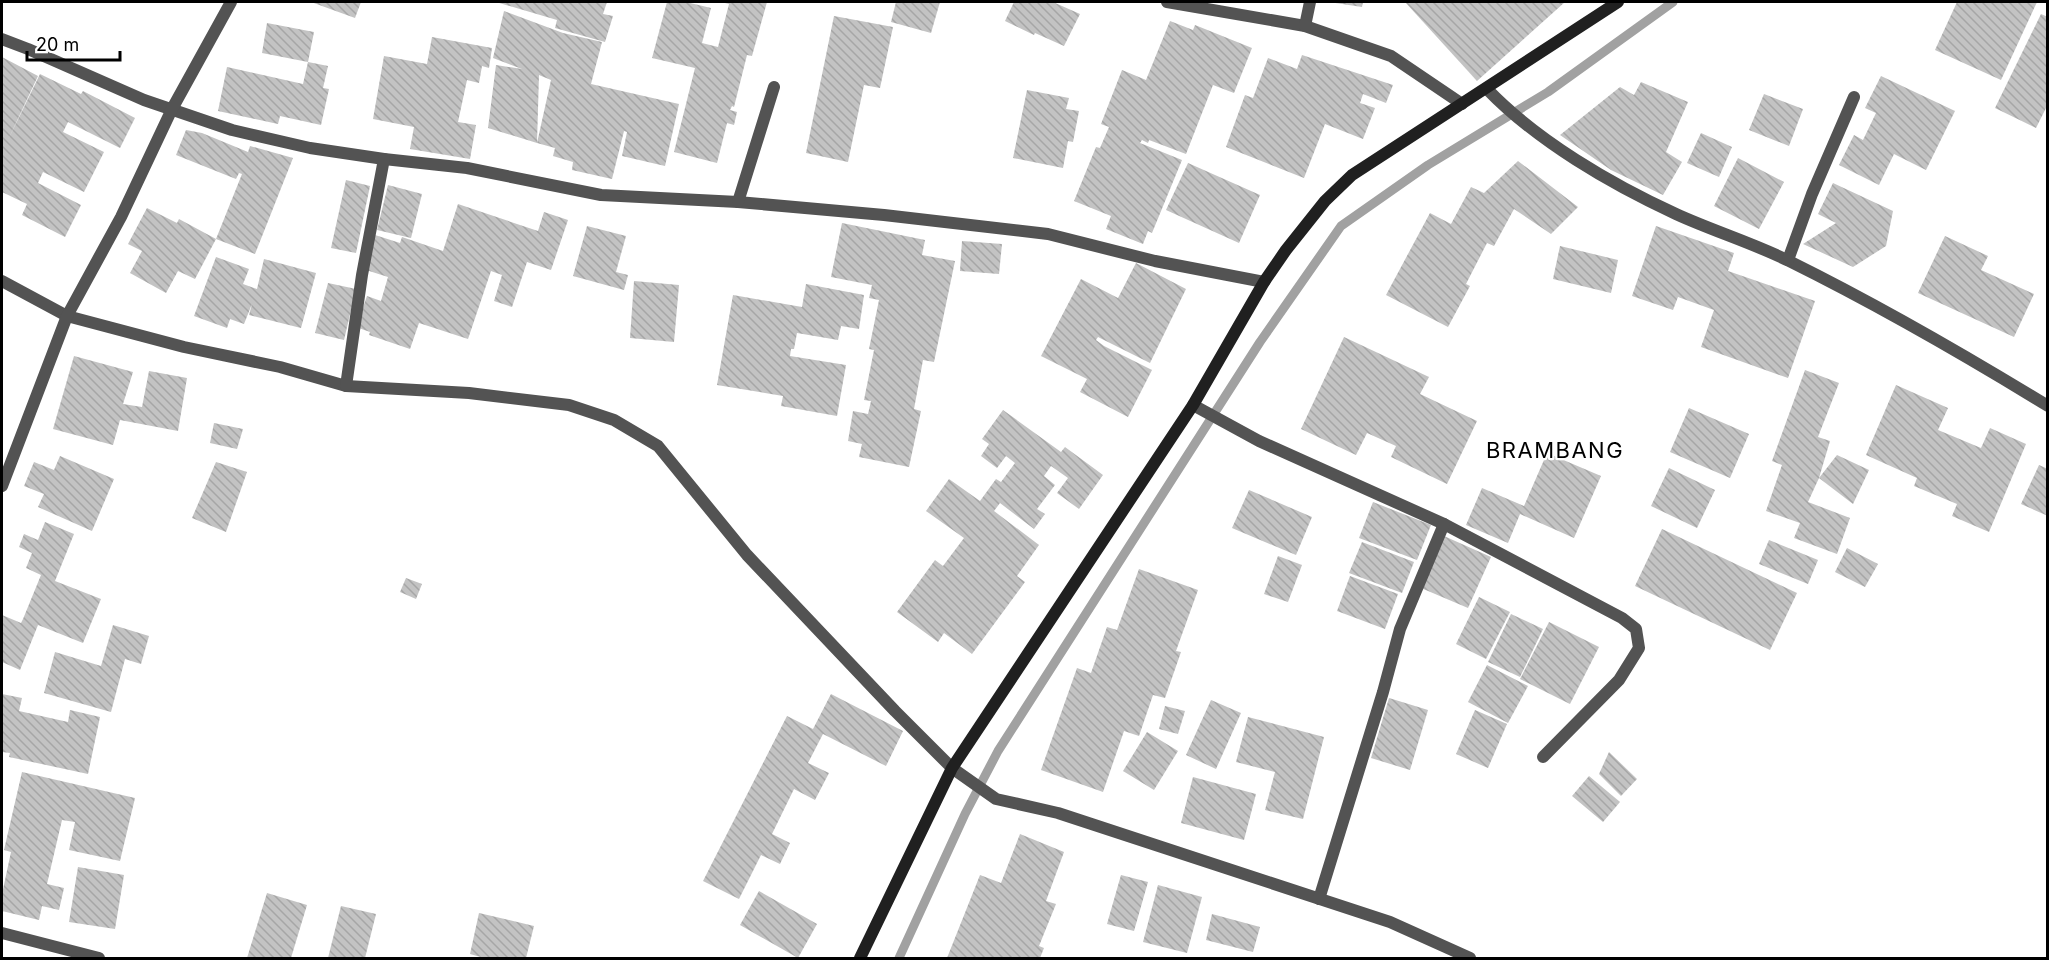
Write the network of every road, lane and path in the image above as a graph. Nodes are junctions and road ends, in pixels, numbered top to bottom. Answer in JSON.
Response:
{"nodes":[{"id":1,"x":231,"y":2,"type":"edge"},
{"id":2,"x":1167,"y":2,"type":"edge"},
{"id":3,"x":1310,"y":2,"type":"edge"},
{"id":4,"x":1618,"y":2,"type":"edge"},
{"id":5,"x":1305,"y":26,"type":"junction"},
{"id":6,"x":2,"y":39,"type":"edge"},
{"id":7,"x":774,"y":87,"type":"dead end"},
{"id":8,"x":1487,"y":89,"type":"junction"},
{"id":9,"x":1854,"y":97,"type":"dead end"},
{"id":10,"x":1462,"y":104,"type":"junction"},
{"id":11,"x":172,"y":109,"type":"junction"},
{"id":12,"x":384,"y":159,"type":"junction"},
{"id":13,"x":738,"y":202,"type":"junction"},
{"id":14,"x":1788,"y":260,"type":"junction"},
{"id":15,"x":2,"y":281,"type":"edge"},
{"id":16,"x":1264,"y":282,"type":"junction"},
{"id":17,"x":67,"y":316,"type":"junction"},
{"id":18,"x":346,"y":386,"type":"junction"},
{"id":19,"x":2048,"y":406,"type":"edge"},
{"id":20,"x":1198,"y":408,"type":"junction"},
{"id":21,"x":2,"y":486,"type":"edge"},
{"id":22,"x":1444,"y":524,"type":"junction"},
{"id":23,"x":1543,"y":757,"type":"dead end"},
{"id":24,"x":952,"y":768,"type":"junction"},
{"id":25,"x":1319,"y":899,"type":"junction"},
{"id":26,"x":2,"y":933,"type":"edge"},
{"id":27,"x":99,"y":958,"type":"edge"},
{"id":28,"x":860,"y":958,"type":"edge"},
{"id":29,"x":1470,"y":958,"type":"edge"}],
"edges":[{"from":1,"to":11,"type":"street"},
{"from":2,"to":5,"type":"street"},
{"from":3,"to":5,"type":"street"},
{"from":4,"to":8,"type":"main road"},
{"from":5,"to":10,"type":"street"},
{"from":6,"to":11,"type":"street"},
{"from":7,"to":13,"type":"street"},
{"from":8,"to":10,"type":"main road"},
{"from":8,"to":14,"type":"street"},
{"from":9,"to":14,"type":"street"},
{"from":10,"to":16,"type":"main road"},
{"from":11,"to":12,"type":"street"},
{"from":11,"to":17,"type":"street"},
{"from":12,"to":13,"type":"street"},
{"from":12,"to":18,"type":"street"},
{"from":13,"to":16,"type":"street"},
{"from":14,"to":19,"type":"street"},
{"from":15,"to":17,"type":"street"},
{"from":16,"to":20,"type":"main road"},
{"from":17,"to":18,"type":"street"},
{"from":17,"to":21,"type":"street"},
{"from":18,"to":24,"type":"street"},
{"from":20,"to":22,"type":"street"},
{"from":20,"to":24,"type":"main road"},
{"from":22,"to":23,"type":"street"},
{"from":22,"to":25,"type":"street"},
{"from":24,"to":25,"type":"street"},
{"from":24,"to":28,"type":"main road"},
{"from":25,"to":29,"type":"street"},
{"from":26,"to":27,"type":"street"}]}
